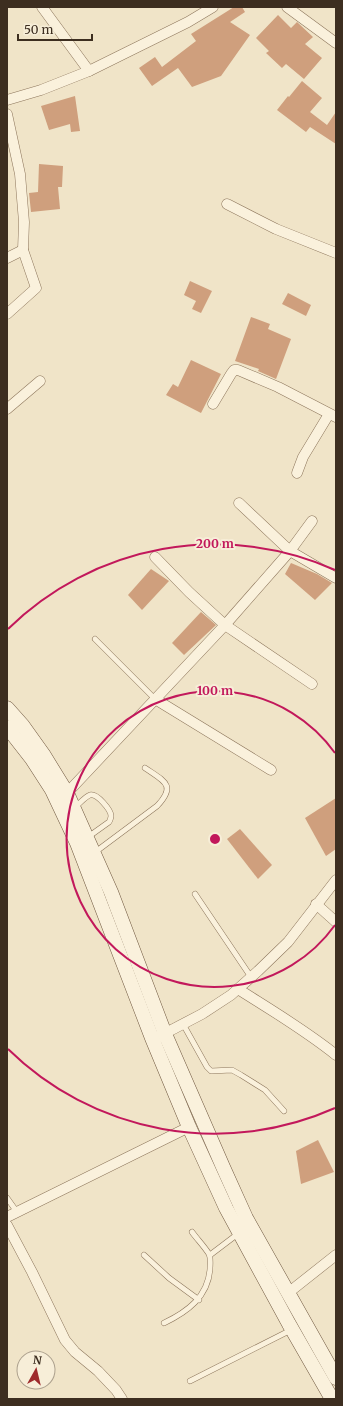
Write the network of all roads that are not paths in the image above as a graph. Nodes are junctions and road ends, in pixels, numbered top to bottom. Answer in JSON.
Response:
{"nodes":[{"id":1,"x":42,"y":7,"type":"edge"},
{"id":2,"x":213,"y":7,"type":"edge"},
{"id":3,"x":287,"y":7,"type":"edge"},
{"id":4,"x":336,"y":43,"type":"edge"},
{"id":5,"x":89,"y":71,"type":"junction"},
{"id":6,"x":7,"y":100,"type":"edge"},
{"id":7,"x":7,"y":114,"type":"edge"},
{"id":8,"x":227,"y":204,"type":"dead end"},
{"id":9,"x":23,"y":250,"type":"junction"},
{"id":10,"x":336,"y":253,"type":"edge"},
{"id":11,"x":7,"y":258,"type":"edge"},
{"id":12,"x":7,"y":314,"type":"edge"},
{"id":13,"x":40,"y":381,"type":"dead end"},
{"id":14,"x":213,"y":404,"type":"dead end"},
{"id":15,"x":7,"y":409,"type":"edge"},
{"id":16,"x":332,"y":415,"type":"edge"},
{"id":17,"x":298,"y":473,"type":"dead end"},
{"id":18,"x":240,"y":503,"type":"dead end"},
{"id":19,"x":312,"y":521,"type":"dead end"},
{"id":20,"x":290,"y":551,"type":"junction"},
{"id":21,"x":155,"y":557,"type":"dead end"},
{"id":22,"x":336,"y":578,"type":"edge"},
{"id":23,"x":225,"y":625,"type":"junction"},
{"id":24,"x":95,"y":639,"type":"dead end"},
{"id":25,"x":312,"y":684,"type":"dead end"},
{"id":26,"x":155,"y":699,"type":"junction"},
{"id":27,"x":7,"y":708,"type":"edge"},
{"id":28,"x":7,"y":727,"type":"edge"},
{"id":29,"x":145,"y":768,"type":"dead end"},
{"id":30,"x":271,"y":770,"type":"dead end"},
{"id":31,"x":67,"y":793,"type":"junction"},
{"id":32,"x":74,"y":808,"type":"junction"},
{"id":33,"x":87,"y":838,"type":"junction"},
{"id":34,"x":94,"y":853,"type":"junction"},
{"id":35,"x":336,"y":880,"type":"edge"},
{"id":36,"x":195,"y":894,"type":"dead end"},
{"id":37,"x":316,"y":904,"type":"junction"},
{"id":38,"x":336,"y":922,"type":"edge"},
{"id":39,"x":251,"y":977,"type":"junction"},
{"id":40,"x":238,"y":989,"type":"junction"},
{"id":41,"x":183,"y":1024,"type":"junction"},
{"id":42,"x":158,"y":1036,"type":"junction"},
{"id":43,"x":336,"y":1055,"type":"edge"},
{"id":44,"x":284,"y":1111,"type":"dead end"},
{"id":45,"x":190,"y":1127,"type":"junction"},
{"id":46,"x":7,"y":1198,"type":"edge"},
{"id":47,"x":18,"y":1212,"type":"junction"},
{"id":48,"x":7,"y":1217,"type":"edge"},
{"id":49,"x":7,"y":1225,"type":"edge"},
{"id":50,"x":192,"y":1232,"type":"dead end"},
{"id":51,"x":240,"y":1233,"type":"junction"},
{"id":52,"x":144,"y":1254,"type":"dead end"},
{"id":53,"x":210,"y":1255,"type":"junction"},
{"id":54,"x":336,"y":1255,"type":"edge"},
{"id":55,"x":288,"y":1293,"type":"junction"},
{"id":56,"x":199,"y":1300,"type":"junction"},
{"id":57,"x":164,"y":1323,"type":"dead end"},
{"id":58,"x":292,"y":1329,"type":"junction"},
{"id":59,"x":335,"y":1375,"type":"edge"},
{"id":60,"x":190,"y":1381,"type":"dead end"},
{"id":61,"x":122,"y":1399,"type":"edge"},
{"id":62,"x":332,"y":1399,"type":"edge"}],
"edges":[{"from":1,"to":5,"type":"street"},
{"from":2,"to":5,"type":"street"},
{"from":3,"to":4,"type":"street"},
{"from":5,"to":6,"type":"street"},
{"from":7,"to":9,"type":"street"},
{"from":8,"to":10,"type":"street"},
{"from":9,"to":11,"type":"street"},
{"from":9,"to":12,"type":"street"},
{"from":13,"to":15,"type":"street"},
{"from":14,"to":16,"type":"street"},
{"from":16,"to":17,"type":"street"},
{"from":18,"to":20,"type":"street"},
{"from":19,"to":20,"type":"street"},
{"from":20,"to":22,"type":"street"},
{"from":20,"to":23,"type":"street"},
{"from":21,"to":23,"type":"street"},
{"from":23,"to":25,"type":"street"},
{"from":23,"to":26,"type":"street"},
{"from":24,"to":26,"type":"lane"},
{"from":26,"to":30,"type":"street"},
{"from":26,"to":31,"type":"street"},
{"from":27,"to":31,"type":"main road"},
{"from":28,"to":42,"type":"main road"},
{"from":29,"to":34,"type":"lane"},
{"from":31,"to":32,"type":"main road"},
{"from":32,"to":33,"type":"main road"},
{"from":32,"to":33,"type":"lane"},
{"from":33,"to":34,"type":"main road"},
{"from":34,"to":42,"type":"main road"},
{"from":35,"to":37,"type":"street"},
{"from":36,"to":39,"type":"lane"},
{"from":37,"to":38,"type":"street"},
{"from":37,"to":39,"type":"street"},
{"from":39,"to":40,"type":"street"},
{"from":40,"to":41,"type":"street"},
{"from":40,"to":43,"type":"street"},
{"from":41,"to":42,"type":"street"},
{"from":41,"to":44,"type":"lane"},
{"from":42,"to":45,"type":"main road"},
{"from":42,"to":55,"type":"main road"},
{"from":45,"to":47,"type":"street"},
{"from":45,"to":51,"type":"main road"},
{"from":46,"to":47,"type":"lane"},
{"from":47,"to":48,"type":"street"},
{"from":49,"to":61,"type":"street"},
{"from":50,"to":53,"type":"lane"},
{"from":51,"to":53,"type":"lane"},
{"from":51,"to":58,"type":"main road"},
{"from":52,"to":56,"type":"lane"},
{"from":53,"to":56,"type":"lane"},
{"from":54,"to":55,"type":"street"},
{"from":55,"to":59,"type":"main road"},
{"from":56,"to":57,"type":"lane"},
{"from":58,"to":60,"type":"lane"},
{"from":58,"to":62,"type":"main road"}]}
